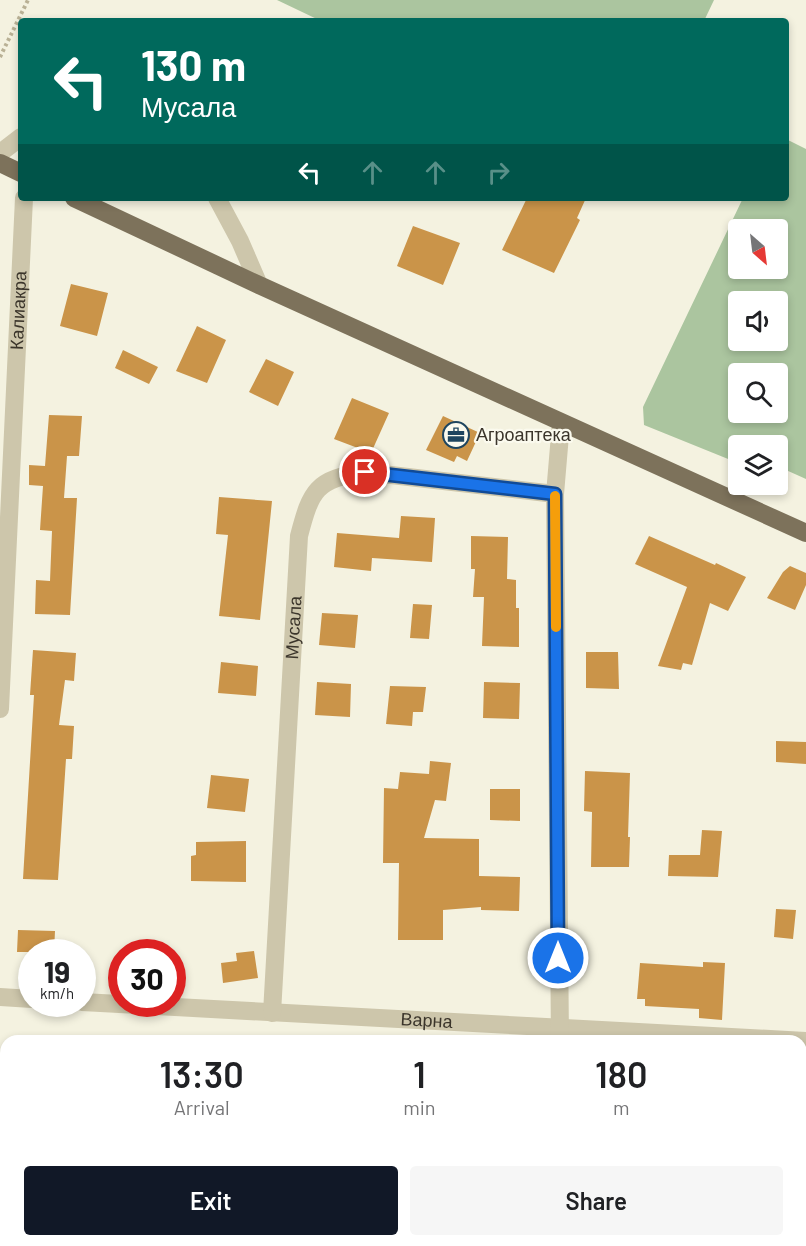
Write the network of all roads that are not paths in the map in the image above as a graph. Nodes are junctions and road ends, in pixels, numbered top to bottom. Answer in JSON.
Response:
{"nodes":[{"id":1,"x":18,"y":139,"type":"edge"},
{"id":2,"x":0,"y":153,"type":"edge"},
{"id":3,"x":0,"y":163,"type":"edge"},
{"id":4,"x":18,"y":172,"type":"edge"},
{"id":5,"x":24,"y":201,"type":"edge"},
{"id":6,"x":80,"y":201,"type":"edge"},
{"id":7,"x":218,"y":201,"type":"edge"},
{"id":8,"x":259,"y":285,"type":"junction"},
{"id":9,"x":561,"y":423,"type":"junction"},
{"id":10,"x":555,"y":494,"type":"junction"},
{"id":11,"x":806,"y":533,"type":"edge"},
{"id":12,"x":0,"y":709,"type":"edge"},
{"id":13,"x":0,"y":997,"type":"edge"},
{"id":14,"x":18,"y":998,"type":"edge"},
{"id":15,"x":96,"y":1003,"type":"edge"},
{"id":16,"x":272,"y":1013,"type":"junction"},
{"id":17,"x":560,"y":1035,"type":"edge"}],
"edges":[{"from":1,"to":2,"type":"street"},
{"from":3,"to":4,"type":"main road"},
{"from":5,"to":12,"type":"street","name":"Калиакра"},
{"from":6,"to":8,"type":"main road"},
{"from":7,"to":8,"type":"street"},
{"from":8,"to":9,"type":"main road"},
{"from":9,"to":10,"type":"street"},
{"from":9,"to":11,"type":"main road"},
{"from":10,"to":16,"type":"street","name":"Мусала"},
{"from":10,"to":17,"type":"street"},
{"from":13,"to":14,"type":"street"},
{"from":15,"to":16,"type":"street","name":"Варна"},
{"from":16,"to":17,"type":"street","name":"Варна"}]}
